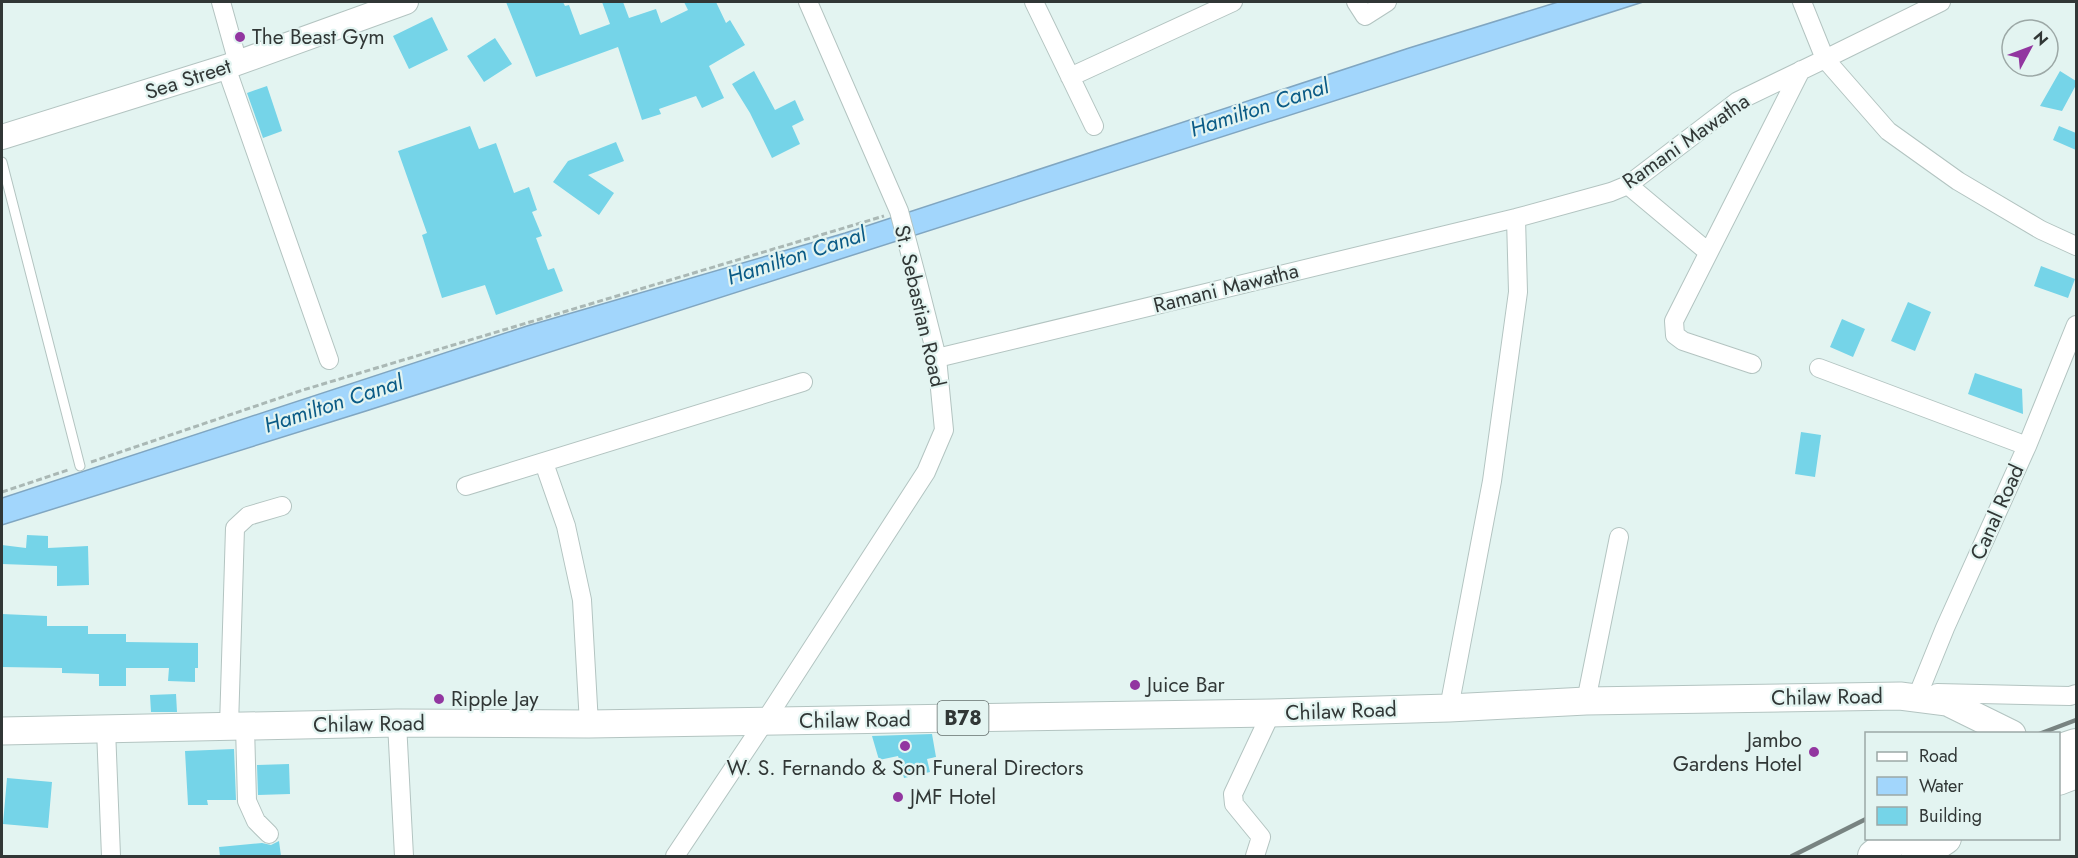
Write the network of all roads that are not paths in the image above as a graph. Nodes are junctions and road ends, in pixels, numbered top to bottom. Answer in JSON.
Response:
{"nodes":[{"id":1,"x":221,"y":2,"type":"edge"},
{"id":2,"x":406,"y":2,"type":"edge"},
{"id":3,"x":808,"y":2,"type":"edge"},
{"id":4,"x":1034,"y":2,"type":"edge"},
{"id":5,"x":1233,"y":2,"type":"edge"},
{"id":6,"x":1356,"y":2,"type":"edge"},
{"id":7,"x":1388,"y":2,"type":"edge"},
{"id":8,"x":1802,"y":2,"type":"edge"},
{"id":9,"x":1941,"y":2,"type":"edge"},
{"id":10,"x":1826,"y":59,"type":"junction"},
{"id":11,"x":232,"y":65,"type":"junction"},
{"id":12,"x":1802,"y":70,"type":"junction"},
{"id":13,"x":1070,"y":77,"type":"junction"},
{"id":14,"x":1094,"y":126,"type":"dead end"},
{"id":15,"x":2,"y":137,"type":"edge"},
{"id":16,"x":2,"y":162,"type":"edge"},
{"id":17,"x":1628,"y":185,"type":"junction"},
{"id":18,"x":1516,"y":218,"type":"junction"},
{"id":19,"x":2076,"y":246,"type":"edge"},
{"id":20,"x":1708,"y":252,"type":"junction"},
{"id":21,"x":2076,"y":325,"type":"edge"},
{"id":22,"x":937,"y":358,"type":"junction"},
{"id":23,"x":329,"y":360,"type":"dead end"},
{"id":24,"x":1752,"y":364,"type":"dead end"},
{"id":25,"x":1819,"y":368,"type":"dead end"},
{"id":26,"x":803,"y":382,"type":"dead end"},
{"id":27,"x":2027,"y":446,"type":"junction"},
{"id":28,"x":544,"y":463,"type":"junction"},
{"id":29,"x":80,"y":466,"type":"road end"},
{"id":30,"x":466,"y":486,"type":"dead end"},
{"id":31,"x":282,"y":506,"type":"dead end"},
{"id":32,"x":1619,"y":537,"type":"dead end"},
{"id":33,"x":2076,"y":694,"type":"edge"},
{"id":34,"x":1920,"y":698,"type":"junction"},
{"id":35,"x":1586,"y":701,"type":"junction"},
{"id":36,"x":1449,"y":708,"type":"junction"},
{"id":37,"x":1271,"y":713,"type":"junction"},
{"id":38,"x":765,"y":721,"type":"junction"},
{"id":39,"x":397,"y":723,"type":"junction"},
{"id":40,"x":588,"y":724,"type":"junction"},
{"id":41,"x":237,"y":726,"type":"junction"},
{"id":42,"x":106,"y":729,"type":"junction"},
{"id":43,"x":2,"y":731,"type":"edge"},
{"id":44,"x":1977,"y":732,"type":"edge"},
{"id":45,"x":2008,"y":732,"type":"edge"},
{"id":46,"x":2076,"y":744,"type":"edge"},
{"id":47,"x":2060,"y":750,"type":"edge"},
{"id":48,"x":2076,"y":772,"type":"edge"},
{"id":49,"x":2060,"y":778,"type":"edge"},
{"id":50,"x":270,"y":834,"type":"dead end"},
{"id":51,"x":1894,"y":840,"type":"edge"},
{"id":52,"x":1942,"y":840,"type":"edge"},
{"id":53,"x":111,"y":856,"type":"edge"},
{"id":54,"x":404,"y":856,"type":"edge"},
{"id":55,"x":675,"y":856,"type":"edge"},
{"id":56,"x":1254,"y":856,"type":"edge"},
{"id":57,"x":1874,"y":856,"type":"edge"},
{"id":58,"x":1918,"y":856,"type":"edge"}],
"edges":[{"from":1,"to":11,"type":"street"},
{"from":2,"to":11,"type":"street","name":"Sea Street"},
{"from":3,"to":22,"type":"street","name":"St. Sebastian Road"},
{"from":4,"to":13,"type":"street"},
{"from":5,"to":13,"type":"street"},
{"from":6,"to":7,"type":"street"},
{"from":8,"to":10,"type":"street"},
{"from":9,"to":10,"type":"street","name":"Ramani Mawatha"},
{"from":10,"to":12,"type":"street","name":"Ramani Mawatha"},
{"from":10,"to":19,"type":"street"},
{"from":11,"to":15,"type":"street","name":"Sea Street"},
{"from":11,"to":23,"type":"street"},
{"from":12,"to":17,"type":"street","name":"Ramani Mawatha"},
{"from":12,"to":20,"type":"street"},
{"from":13,"to":14,"type":"street"},
{"from":16,"to":29,"type":"lane"},
{"from":17,"to":18,"type":"street","name":"Ramani Mawatha"},
{"from":17,"to":20,"type":"street"},
{"from":18,"to":22,"type":"street","name":"Ramani Mawatha"},
{"from":18,"to":36,"type":"street"},
{"from":20,"to":24,"type":"street"},
{"from":21,"to":27,"type":"street","name":"Canal Road"},
{"from":22,"to":38,"type":"street","name":"St. Sebastian Road"},
{"from":25,"to":27,"type":"street"},
{"from":26,"to":28,"type":"street"},
{"from":27,"to":34,"type":"street","name":"Canal Road"},
{"from":28,"to":30,"type":"street"},
{"from":28,"to":40,"type":"street"},
{"from":31,"to":41,"type":"street"},
{"from":32,"to":35,"type":"street"},
{"from":33,"to":34,"type":"street"},
{"from":34,"to":35,"type":"main road","name":"Chilaw Road","number":"B78"},
{"from":34,"to":44,"type":"main road","name":"Chilaw Road","number":"B78"},
{"from":34,"to":45,"type":"main road","name":"Chilaw Road","number":"B78"},
{"from":35,"to":36,"type":"main road","name":"Chilaw Road","number":"B78"},
{"from":36,"to":37,"type":"main road","name":"Chilaw Road","number":"B78"},
{"from":37,"to":38,"type":"main road","name":"Chilaw Road","number":"B78"},
{"from":37,"to":56,"type":"street"},
{"from":38,"to":40,"type":"main road","name":"Chilaw Road","number":"B78"},
{"from":38,"to":55,"type":"street","name":"St. Sebastian Road"},
{"from":39,"to":40,"type":"main road","name":"Chilaw Road","number":"B78"},
{"from":39,"to":41,"type":"main road","name":"Chilaw Road","number":"B78"},
{"from":39,"to":54,"type":"street"},
{"from":41,"to":42,"type":"main road","name":"Chilaw Road","number":"B78"},
{"from":41,"to":50,"type":"street"},
{"from":42,"to":43,"type":"main road","name":"Chilaw Road","number":"B78"},
{"from":42,"to":53,"type":"street"},
{"from":46,"to":47,"type":"highway"},
{"from":48,"to":49,"type":"highway"},
{"from":51,"to":57,"type":"highway"},
{"from":52,"to":58,"type":"highway"}]}
